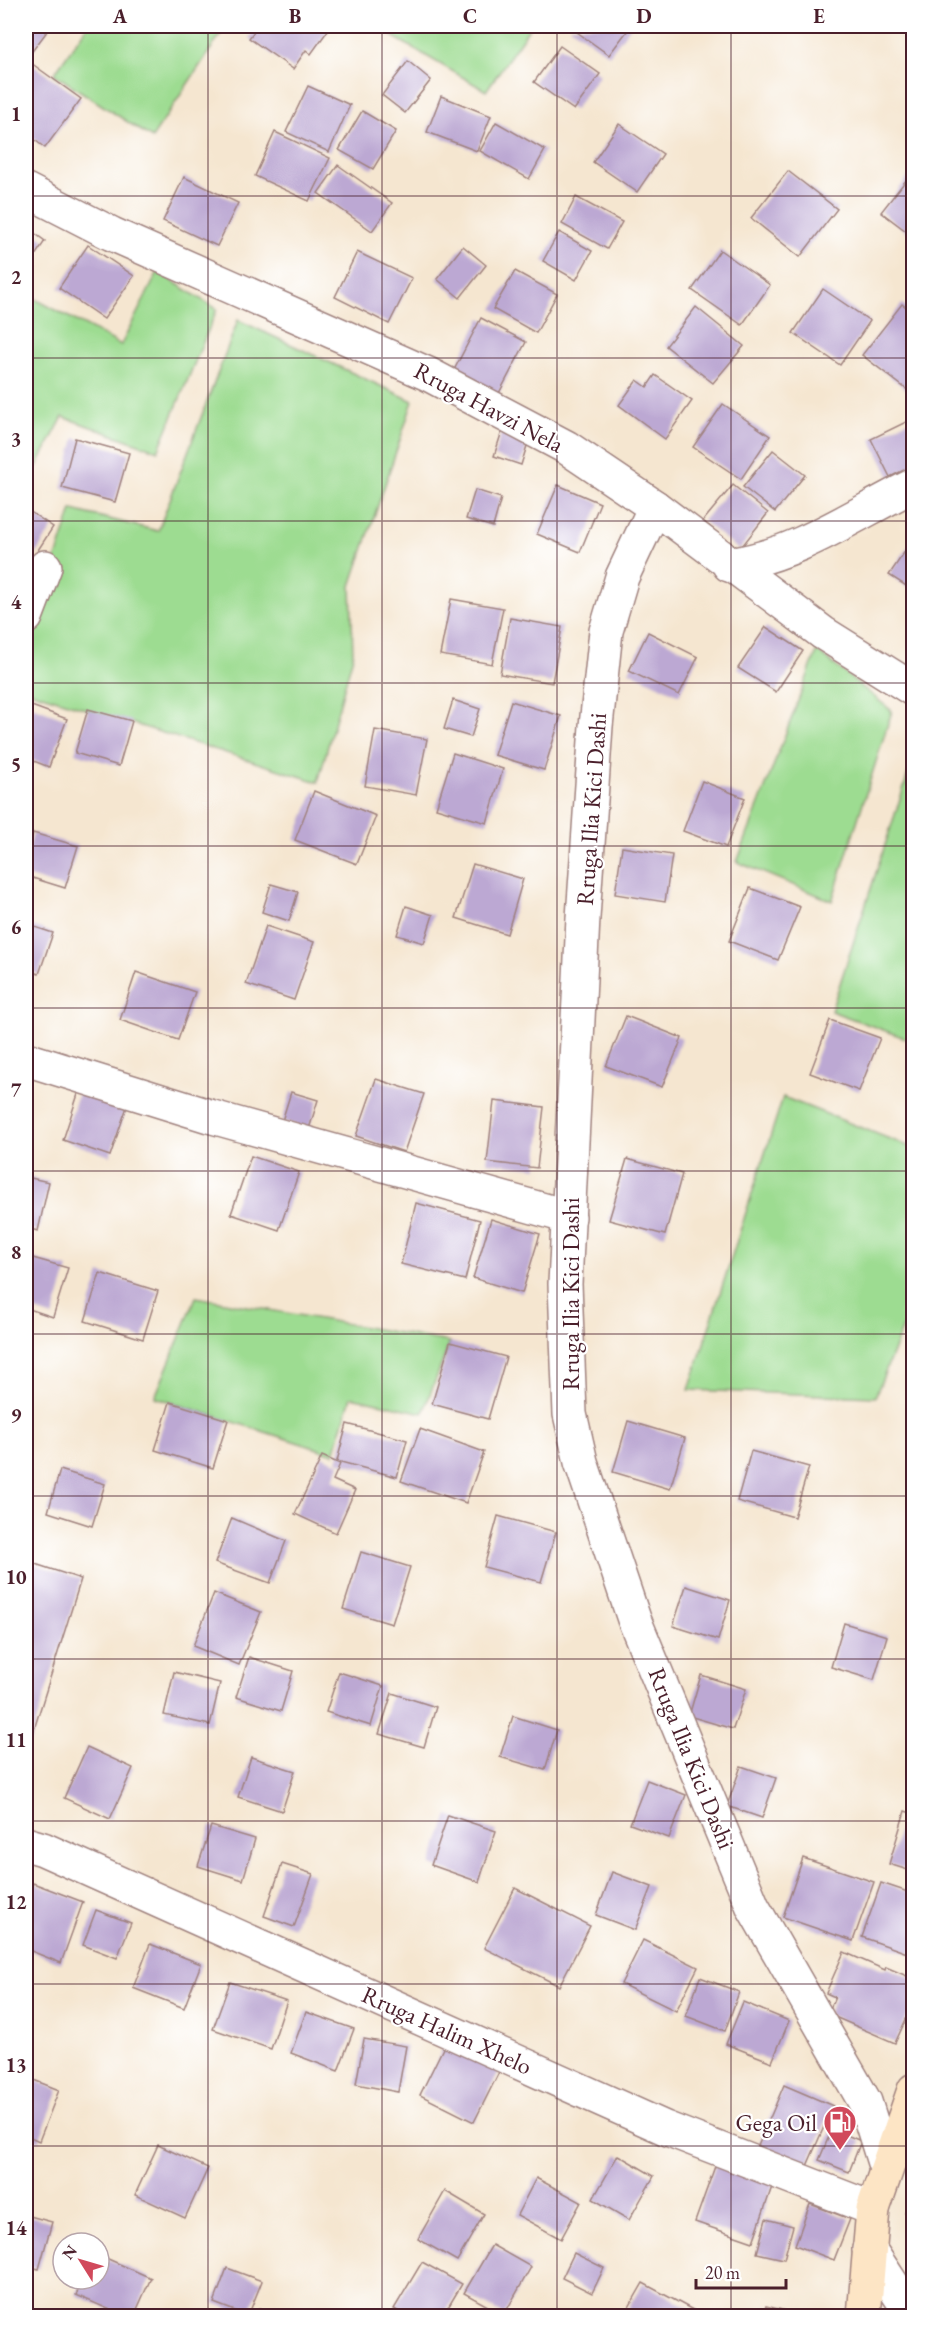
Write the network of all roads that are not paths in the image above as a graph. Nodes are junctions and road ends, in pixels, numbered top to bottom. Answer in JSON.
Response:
{"nodes":[{"id":1,"x":26,"y":190,"type":"edge"},
{"id":2,"x":914,"y":485,"type":"edge"},
{"id":3,"x":655,"y":507,"type":"junction"},
{"id":4,"x":729,"y":565,"type":"junction"},
{"id":5,"x":45,"y":567,"type":"dead end"},
{"id":6,"x":26,"y":617,"type":"edge"},
{"id":7,"x":914,"y":690,"type":"edge"},
{"id":8,"x":26,"y":1059,"type":"edge"},
{"id":9,"x":569,"y":1217,"type":"junction"},
{"id":10,"x":26,"y":1844,"type":"edge"},
{"id":11,"x":914,"y":2090,"type":"edge"},
{"id":12,"x":886,"y":2169,"type":"junction"},
{"id":13,"x":873,"y":2209,"type":"junction"},
{"id":14,"x":869,"y":2249,"type":"junction"},
{"id":15,"x":864,"y":2316,"type":"edge"},
{"id":16,"x":913,"y":2316,"type":"edge"}],
"edges":[{"from":1,"to":3,"type":"street","name":"Rruga Havzi Nela"},
{"from":2,"to":4,"type":"street"},
{"from":3,"to":4,"type":"street","name":"Rruga Havzi Nela"},
{"from":3,"to":9,"type":"street","name":"Rruga Ilia Kici Dashi"},
{"from":4,"to":7,"type":"street","name":"Rruga Havzi Nela"},
{"from":5,"to":6,"type":"street"},
{"from":8,"to":9,"type":"street"},
{"from":9,"to":12,"type":"street","name":"Rruga Ilia Kici Dashi"},
{"from":10,"to":13,"type":"street","name":"Rruga Halim Xhelo"},
{"from":11,"to":12,"type":"main road"},
{"from":12,"to":13,"type":"main road"},
{"from":13,"to":14,"type":"main road"},
{"from":14,"to":15,"type":"main road"},
{"from":14,"to":16,"type":"street"}]}
